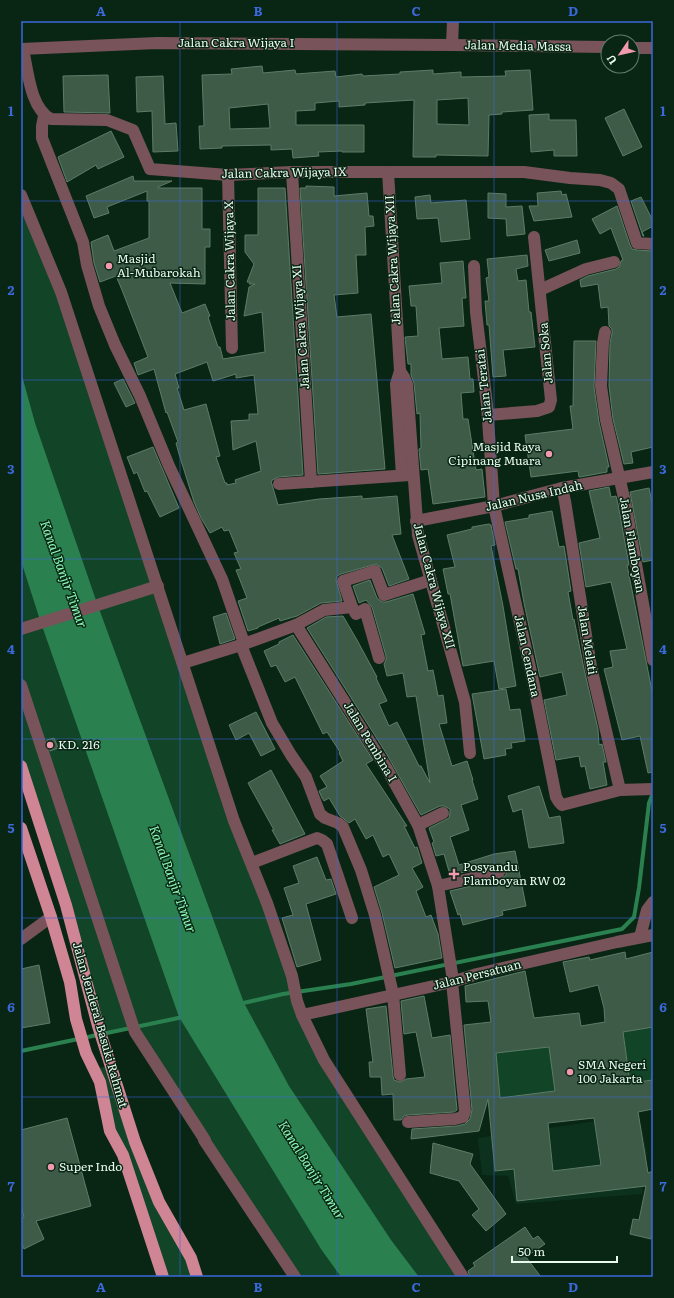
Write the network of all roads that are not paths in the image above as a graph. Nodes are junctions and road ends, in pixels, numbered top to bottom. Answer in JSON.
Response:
{"nodes":[{"id":1,"x":453,"y":21,"type":"edge"},
{"id":2,"x":452,"y":45,"type":"junction"},
{"id":3,"x":600,"y":47,"type":"edge"},
{"id":4,"x":640,"y":48,"type":"edge"},
{"id":5,"x":653,"y":48,"type":"edge"},
{"id":6,"x":22,"y":49,"type":"edge"},
{"id":7,"x":44,"y":116,"type":"junction"},
{"id":8,"x":292,"y":172,"type":"junction"},
{"id":9,"x":388,"y":172,"type":"junction"},
{"id":10,"x":228,"y":175,"type":"junction"},
{"id":11,"x":21,"y":195,"type":"edge"},
{"id":12,"x":534,"y":237,"type":"dead end"},
{"id":13,"x":653,"y":244,"type":"edge"},
{"id":14,"x":614,"y":262,"type":"dead end"},
{"id":15,"x":474,"y":266,"type":"dead end"},
{"id":16,"x":540,"y":290,"type":"junction"},
{"id":17,"x":605,"y":332,"type":"dead end"},
{"id":18,"x":232,"y":348,"type":"dead end"},
{"id":19,"x":488,"y":415,"type":"junction"},
{"id":20,"x":653,"y":472,"type":"edge"},
{"id":21,"x":408,"y":475,"type":"junction"},
{"id":22,"x":620,"y":477,"type":"junction"},
{"id":23,"x":311,"y":482,"type":"junction"},
{"id":24,"x":279,"y":484,"type":"dead end"},
{"id":25,"x":562,"y":488,"type":"junction"},
{"id":26,"x":494,"y":506,"type":"junction"},
{"id":27,"x":416,"y":521,"type":"junction"},
{"id":28,"x":431,"y":580,"type":"junction"},
{"id":29,"x":154,"y":588,"type":"junction"},
{"id":30,"x":352,"y":607,"type":"junction"},
{"id":31,"x":296,"y":625,"type":"junction"},
{"id":32,"x":21,"y":630,"type":"edge"},
{"id":33,"x":242,"y":644,"type":"junction"},
{"id":34,"x":379,"y":658,"type":"dead end"},
{"id":35,"x":653,"y":660,"type":"edge"},
{"id":36,"x":183,"y":662,"type":"junction"},
{"id":37,"x":21,"y":685,"type":"edge"},
{"id":38,"x":470,"y":753,"type":"dead end"},
{"id":39,"x":21,"y":766,"type":"edge"},
{"id":40,"x":653,"y":789,"type":"edge"},
{"id":41,"x":620,"y":790,"type":"junction"},
{"id":42,"x":443,"y":813,"type":"dead end"},
{"id":43,"x":418,"y":825,"type":"junction"},
{"id":44,"x":21,"y":828,"type":"edge"},
{"id":45,"x":252,"y":864,"type":"junction"},
{"id":46,"x":499,"y":872,"type":"dead end"},
{"id":47,"x":438,"y":886,"type":"junction"},
{"id":48,"x":653,"y":902,"type":"edge"},
{"id":49,"x":51,"y":917,"type":"junction"},
{"id":50,"x":352,"y":918,"type":"dead end"},
{"id":51,"x":653,"y":935,"type":"edge"},
{"id":52,"x":640,"y":937,"type":"junction"},
{"id":53,"x":21,"y":938,"type":"edge"},
{"id":54,"x":451,"y":973,"type":"junction"},
{"id":55,"x":390,"y":985,"type":"junction"},
{"id":56,"x":302,"y":1015,"type":"junction"},
{"id":57,"x":400,"y":1075,"type":"dead end"},
{"id":58,"x":408,"y":1122,"type":"dead end"},
{"id":59,"x":163,"y":1277,"type":"edge"},
{"id":60,"x":197,"y":1277,"type":"edge"},
{"id":61,"x":295,"y":1277,"type":"edge"},
{"id":62,"x":463,"y":1277,"type":"edge"}],
"edges":[{"from":1,"to":2,"type":"street","name":"Jalan Media Massa"},
{"from":2,"to":3,"type":"street","name":"Jalan Media Massa"},
{"from":2,"to":6,"type":"street","name":"Jalan Cakra Wijaya I"},
{"from":4,"to":5,"type":"street"},
{"from":6,"to":7,"type":"street"},
{"from":7,"to":10,"type":"street","name":"Jalan Cakra Wijaya IX"},
{"from":7,"to":33,"type":"street"},
{"from":8,"to":9,"type":"street","name":"Jalan Cakra Wijaya IX"},
{"from":8,"to":10,"type":"street","name":"Jalan Cakra Wijaya IX"},
{"from":8,"to":23,"type":"street","name":"Jalan Cakra Wijaya XI"},
{"from":9,"to":13,"type":"street","name":"Jalan Cakra Wijaya IX"},
{"from":9,"to":21,"type":"street","name":"Jalan Cakra Wijaya XII"},
{"from":10,"to":18,"type":"street","name":"Jalan Cakra Wijaya X"},
{"from":11,"to":29,"type":"street"},
{"from":12,"to":16,"type":"street","name":"Jalan Soka"},
{"from":14,"to":16,"type":"street"},
{"from":15,"to":19,"type":"street","name":"Jalan Teratai"},
{"from":16,"to":19,"type":"street","name":"Jalan Soka"},
{"from":17,"to":22,"type":"street","name":"Jalan Flamboyan"},
{"from":19,"to":26,"type":"street","name":"Jalan Teratai"},
{"from":20,"to":22,"type":"street","name":"Jalan Nusa Indah"},
{"from":21,"to":23,"type":"street"},
{"from":21,"to":27,"type":"street","name":"Jalan Cakra Wijaya XII"},
{"from":22,"to":25,"type":"street","name":"Jalan Nusa Indah"},
{"from":22,"to":35,"type":"street","name":"Jalan Flamboyan"},
{"from":23,"to":24,"type":"street"},
{"from":25,"to":26,"type":"street","name":"Jalan Nusa Indah"},
{"from":25,"to":41,"type":"street","name":"Jalan Melati"},
{"from":26,"to":27,"type":"street","name":"Jalan Nusa Indah"},
{"from":26,"to":41,"type":"street","name":"Jalan Cendana"},
{"from":27,"to":28,"type":"street","name":"Jalan Cakra Wijaya XII"},
{"from":28,"to":30,"type":"street"},
{"from":28,"to":38,"type":"street","name":"Jalan Cakra Wijaya XII"},
{"from":29,"to":32,"type":"street"},
{"from":29,"to":36,"type":"street"},
{"from":30,"to":31,"type":"street"},
{"from":30,"to":34,"type":"street"},
{"from":31,"to":33,"type":"street"},
{"from":31,"to":43,"type":"street","name":"Jalan Pembina I"},
{"from":33,"to":36,"type":"street"},
{"from":33,"to":55,"type":"street"},
{"from":36,"to":45,"type":"street"},
{"from":37,"to":61,"type":"street"},
{"from":39,"to":60,"type":"main road","name":"Jalan Jenderal Basuki Rahmat"},
{"from":40,"to":41,"type":"street"},
{"from":42,"to":43,"type":"street"},
{"from":43,"to":47,"type":"street","name":"Jalan Pembina I"},
{"from":44,"to":49,"type":"main road","name":"Jalan Jenderal Basuki Rahmat"},
{"from":45,"to":50,"type":"street"},
{"from":45,"to":56,"type":"street"},
{"from":46,"to":47,"type":"street"},
{"from":47,"to":54,"type":"street","name":"Jalan Pembina I"},
{"from":48,"to":52,"type":"street"},
{"from":49,"to":53,"type":"street"},
{"from":49,"to":59,"type":"main road","name":"Jalan Jenderal Basuki Rahmat"},
{"from":51,"to":52,"type":"street","name":"Jalan Persatuan"},
{"from":52,"to":54,"type":"street","name":"Jalan Persatuan"},
{"from":54,"to":55,"type":"street","name":"Jalan Persatuan"},
{"from":54,"to":58,"type":"street","name":"Jalan Pembina I"},
{"from":55,"to":56,"type":"street","name":"Jalan Persatuan"},
{"from":55,"to":57,"type":"street"},
{"from":56,"to":62,"type":"street"}]}
